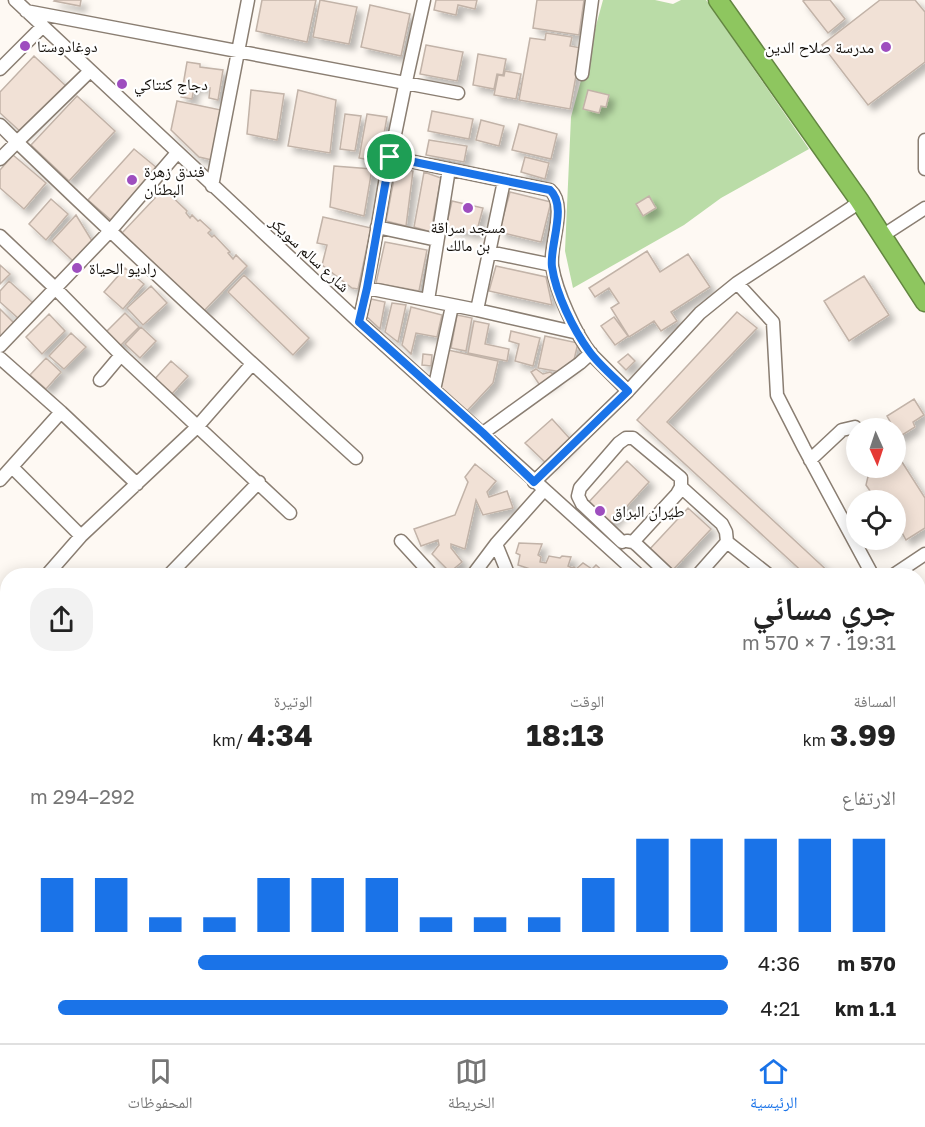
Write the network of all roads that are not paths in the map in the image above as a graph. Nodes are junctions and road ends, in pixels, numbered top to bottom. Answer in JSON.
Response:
{"nodes":[{"id":1,"x":15,"y":0,"type":"edge"},
{"id":2,"x":248,"y":0,"type":"edge"},
{"id":3,"x":424,"y":0,"type":"edge"},
{"id":4,"x":592,"y":0,"type":"edge"},
{"id":5,"x":718,"y":0,"type":"edge"},
{"id":6,"x":733,"y":0,"type":"edge"},
{"id":7,"x":26,"y":11,"type":"junction"},
{"id":8,"x":42,"y":27,"type":"junction"},
{"id":9,"x":238,"y":51,"type":"junction"},
{"id":10,"x":0,"y":69,"type":"edge"},
{"id":11,"x":90,"y":71,"type":"junction"},
{"id":12,"x":582,"y":74,"type":"dead end"},
{"id":13,"x":405,"y":83,"type":"junction"},
{"id":14,"x":458,"y":93,"type":"dead end"},
{"id":15,"x":0,"y":125,"type":"edge"},
{"id":16,"x":925,"y":140,"type":"edge"},
{"id":17,"x":17,"y":142,"type":"junction"},
{"id":18,"x":177,"y":153,"type":"junction"},
{"id":19,"x":390,"y":157,"type":"junction"},
{"id":20,"x":0,"y":159,"type":"edge"},
{"id":21,"x":449,"y":169,"type":"junction"},
{"id":22,"x":925,"y":169,"type":"edge"},
{"id":23,"x":504,"y":181,"type":"junction"},
{"id":24,"x":213,"y":186,"type":"junction"},
{"id":25,"x":859,"y":200,"type":"junction"},
{"id":26,"x":925,"y":208,"type":"edge"},
{"id":27,"x":377,"y":227,"type":"junction"},
{"id":28,"x":110,"y":231,"type":"junction"},
{"id":29,"x":887,"y":233,"type":"junction"},
{"id":30,"x":0,"y":236,"type":"edge"},
{"id":31,"x":437,"y":240,"type":"junction"},
{"id":32,"x":489,"y":252,"type":"junction"},
{"id":33,"x":552,"y":265,"type":"junction"},
{"id":34,"x":925,"y":280,"type":"edge"},
{"id":35,"x":737,"y":283,"type":"junction"},
{"id":36,"x":55,"y":288,"type":"junction"},
{"id":37,"x":367,"y":288,"type":"junction"},
{"id":38,"x":428,"y":300,"type":"junction"},
{"id":39,"x":925,"y":302,"type":"edge"},
{"id":40,"x":452,"y":306,"type":"junction"},
{"id":41,"x":477,"y":310,"type":"junction"},
{"id":42,"x":359,"y":322,"type":"junction"},
{"id":43,"x":578,"y":333,"type":"junction"},
{"id":44,"x":0,"y":346,"type":"edge"},
{"id":45,"x":591,"y":353,"type":"junction"},
{"id":46,"x":121,"y":355,"type":"junction"},
{"id":47,"x":0,"y":358,"type":"edge"},
{"id":48,"x":252,"y":364,"type":"junction"},
{"id":49,"x":100,"y":380,"type":"dead end"},
{"id":50,"x":434,"y":390,"type":"junction"},
{"id":51,"x":628,"y":391,"type":"junction"},
{"id":52,"x":61,"y":412,"type":"junction"},
{"id":53,"x":197,"y":427,"type":"junction"},
{"id":54,"x":846,"y":429,"type":"edge"},
{"id":55,"x":483,"y":433,"type":"junction"},
{"id":56,"x":356,"y":458,"type":"dead end"},
{"id":57,"x":810,"y":460,"type":"junction"},
{"id":58,"x":12,"y":467,"type":"junction"},
{"id":59,"x":0,"y":480,"type":"edge"},
{"id":60,"x":259,"y":482,"type":"junction"},
{"id":61,"x":137,"y":484,"type":"junction"},
{"id":62,"x":539,"y":486,"type":"junction"},
{"id":63,"x":681,"y":487,"type":"junction"},
{"id":64,"x":290,"y":513,"type":"dead end"},
{"id":65,"x":81,"y":536,"type":"junction"},
{"id":66,"x":401,"y":541,"type":"dead end"},
{"id":67,"x":627,"y":542,"type":"junction"},
{"id":68,"x":727,"y":542,"type":"junction"},
{"id":69,"x":496,"y":544,"type":"junction"},
{"id":70,"x":612,"y":551,"type":"junction"},
{"id":71,"x":925,"y":554,"type":"edge"},
{"id":72,"x":53,"y":568,"type":"edge"},
{"id":73,"x":176,"y":568,"type":"edge"},
{"id":74,"x":426,"y":568,"type":"edge"},
{"id":75,"x":478,"y":568,"type":"edge"},
{"id":76,"x":506,"y":568,"type":"edge"},
{"id":77,"x":631,"y":568,"type":"edge"},
{"id":78,"x":660,"y":568,"type":"edge"},
{"id":79,"x":705,"y":568,"type":"edge"},
{"id":80,"x":758,"y":568,"type":"edge"},
{"id":81,"x":869,"y":568,"type":"edge"},
{"id":82,"x":904,"y":568,"type":"edge"}],
"edges":[{"from":1,"to":7,"type":"street","name":"شارع سالم سويكر"},
{"from":2,"to":9,"type":"street"},
{"from":3,"to":13,"type":"street"},
{"from":4,"to":12,"type":"street"},
{"from":5,"to":25,"type":"highway"},
{"from":6,"to":29,"type":"highway"},
{"from":7,"to":8,"type":"street","name":"شارع سالم سويكر"},
{"from":7,"to":9,"type":"street"},
{"from":8,"to":10,"type":"street"},
{"from":8,"to":11,"type":"street","name":"شارع سالم سويكر"},
{"from":9,"to":13,"type":"street"},
{"from":9,"to":24,"type":"street"},
{"from":11,"to":17,"type":"street"},
{"from":11,"to":18,"type":"street","name":"شارع سالم سويكر"},
{"from":13,"to":14,"type":"street"},
{"from":13,"to":19,"type":"street"},
{"from":15,"to":17,"type":"street"},
{"from":16,"to":22,"type":"street"},
{"from":17,"to":20,"type":"street"},
{"from":17,"to":28,"type":"street"},
{"from":18,"to":24,"type":"street","name":"شارع سالم سويكر"},
{"from":18,"to":28,"type":"street"},
{"from":19,"to":21,"type":"street"},
{"from":19,"to":27,"type":"street"},
{"from":21,"to":23,"type":"street"},
{"from":21,"to":31,"type":"street"},
{"from":23,"to":32,"type":"street"},
{"from":23,"to":33,"type":"street"},
{"from":24,"to":42,"type":"street","name":"شارع سالم سويكر"},
{"from":25,"to":29,"type":"highway"},
{"from":25,"to":35,"type":"street"},
{"from":26,"to":29,"type":"street"},
{"from":27,"to":31,"type":"street"},
{"from":27,"to":37,"type":"street"},
{"from":28,"to":36,"type":"street"},
{"from":28,"to":48,"type":"street"},
{"from":29,"to":34,"type":"highway"},
{"from":29,"to":39,"type":"highway"},
{"from":30,"to":36,"type":"street"},
{"from":31,"to":38,"type":"street"},
{"from":32,"to":33,"type":"street"},
{"from":32,"to":41,"type":"street"},
{"from":33,"to":43,"type":"street"},
{"from":35,"to":51,"type":"street"},
{"from":35,"to":57,"type":"street"},
{"from":36,"to":44,"type":"street"},
{"from":36,"to":46,"type":"street"},
{"from":37,"to":38,"type":"street"},
{"from":37,"to":42,"type":"street"},
{"from":38,"to":40,"type":"street"},
{"from":40,"to":41,"type":"street"},
{"from":40,"to":50,"type":"street"},
{"from":41,"to":43,"type":"street"},
{"from":42,"to":50,"type":"street","name":"شارع سالم سويكر"},
{"from":43,"to":45,"type":"street"},
{"from":45,"to":51,"type":"street"},
{"from":45,"to":55,"type":"street"},
{"from":46,"to":49,"type":"street"},
{"from":46,"to":53,"type":"street"},
{"from":47,"to":52,"type":"street"},
{"from":48,"to":53,"type":"street"},
{"from":48,"to":56,"type":"street"},
{"from":50,"to":55,"type":"street","name":"شارع سالم سويكر"},
{"from":51,"to":62,"type":"street"},
{"from":52,"to":58,"type":"street"},
{"from":52,"to":61,"type":"street"},
{"from":53,"to":60,"type":"street"},
{"from":53,"to":61,"type":"street"},
{"from":54,"to":57,"type":"street"},
{"from":55,"to":62,"type":"street","name":"شارع سالم سويكر"},
{"from":57,"to":81,"type":"street"},
{"from":58,"to":59,"type":"street"},
{"from":58,"to":65,"type":"street"},
{"from":60,"to":64,"type":"street"},
{"from":60,"to":73,"type":"street"},
{"from":61,"to":65,"type":"street"},
{"from":62,"to":69,"type":"street"},
{"from":62,"to":70,"type":"street","name":"شارع سالم سويكر"},
{"from":63,"to":67,"type":"street"},
{"from":63,"to":67,"type":"street"},
{"from":63,"to":68,"type":"street"},
{"from":65,"to":72,"type":"street"},
{"from":66,"to":74,"type":"street"},
{"from":67,"to":70,"type":"street"},
{"from":67,"to":78,"type":"street"},
{"from":68,"to":79,"type":"street"},
{"from":68,"to":80,"type":"street"},
{"from":69,"to":75,"type":"street"},
{"from":69,"to":76,"type":"street"},
{"from":70,"to":77,"type":"street","name":"شارع سالم سويكر"},
{"from":71,"to":82,"type":"street"}]}
